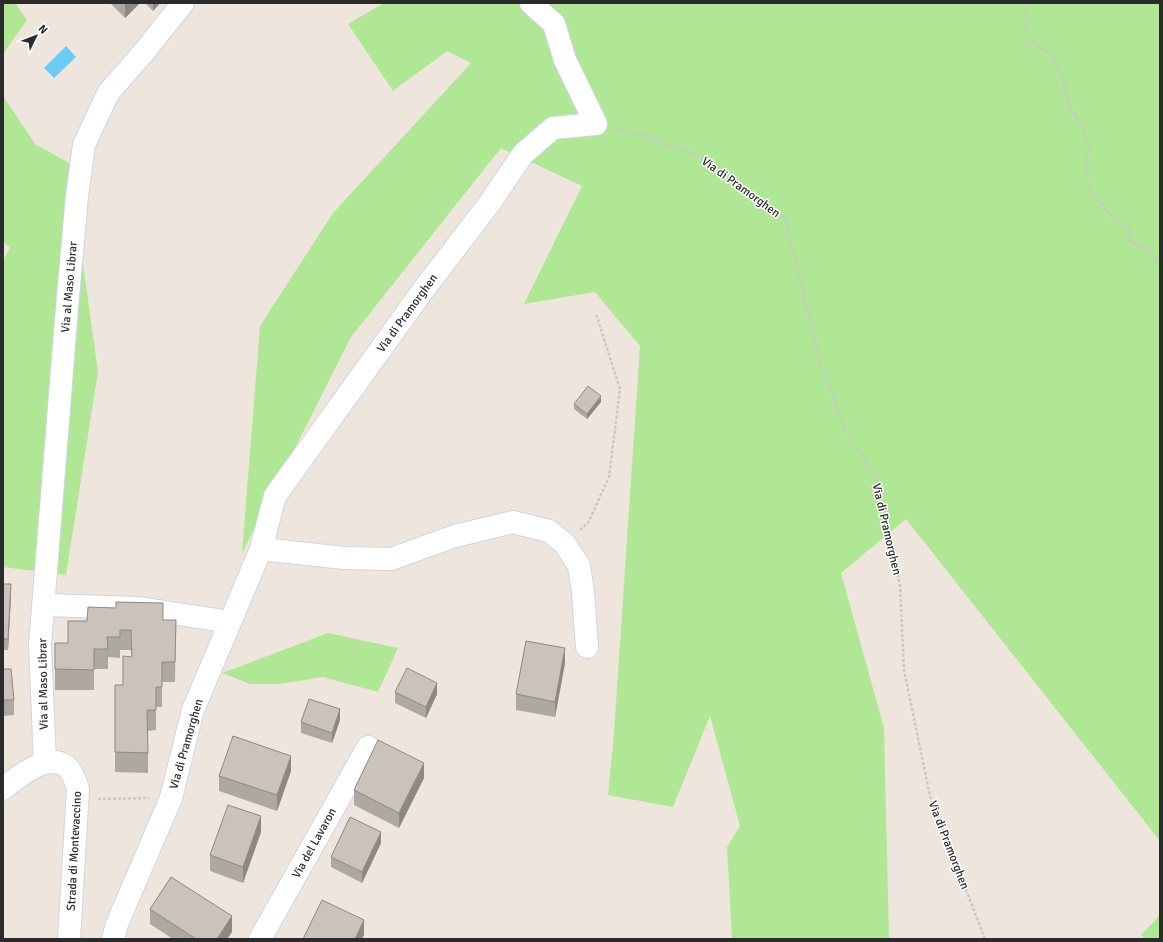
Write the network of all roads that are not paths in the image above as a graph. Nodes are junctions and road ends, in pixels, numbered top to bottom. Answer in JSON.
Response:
{"nodes":[{"id":1,"x":184,"y":3,"type":"edge"},
{"id":2,"x":531,"y":3,"type":"edge"},
{"id":3,"x":261,"y":549,"type":"junction"},
{"id":4,"x":44,"y":605,"type":"junction"},
{"id":5,"x":230,"y":622,"type":"junction"},
{"id":6,"x":587,"y":647,"type":"dead end"},
{"id":7,"x":368,"y":747,"type":"dead end"},
{"id":8,"x":45,"y":763,"type":"junction"},
{"id":9,"x":3,"y":789,"type":"edge"},
{"id":10,"x":69,"y":939,"type":"edge"},
{"id":11,"x":113,"y":939,"type":"edge"},
{"id":12,"x":260,"y":939,"type":"edge"}],
"edges":[{"from":1,"to":4,"type":"street","name":"Via al Maso Librar"},
{"from":2,"to":3,"type":"street","name":"Via di Pramorghen"},
{"from":3,"to":5,"type":"street","name":"Via di Pramorghen"},
{"from":3,"to":6,"type":"street"},
{"from":4,"to":5,"type":"street"},
{"from":4,"to":8,"type":"street","name":"Via al Maso Librar"},
{"from":5,"to":11,"type":"street","name":"Via di Pramorghen"},
{"from":7,"to":12,"type":"street","name":"Via del Lavaron"},
{"from":8,"to":9,"type":"street"},
{"from":8,"to":10,"type":"street","name":"Strada di Montevaccino"}]}
